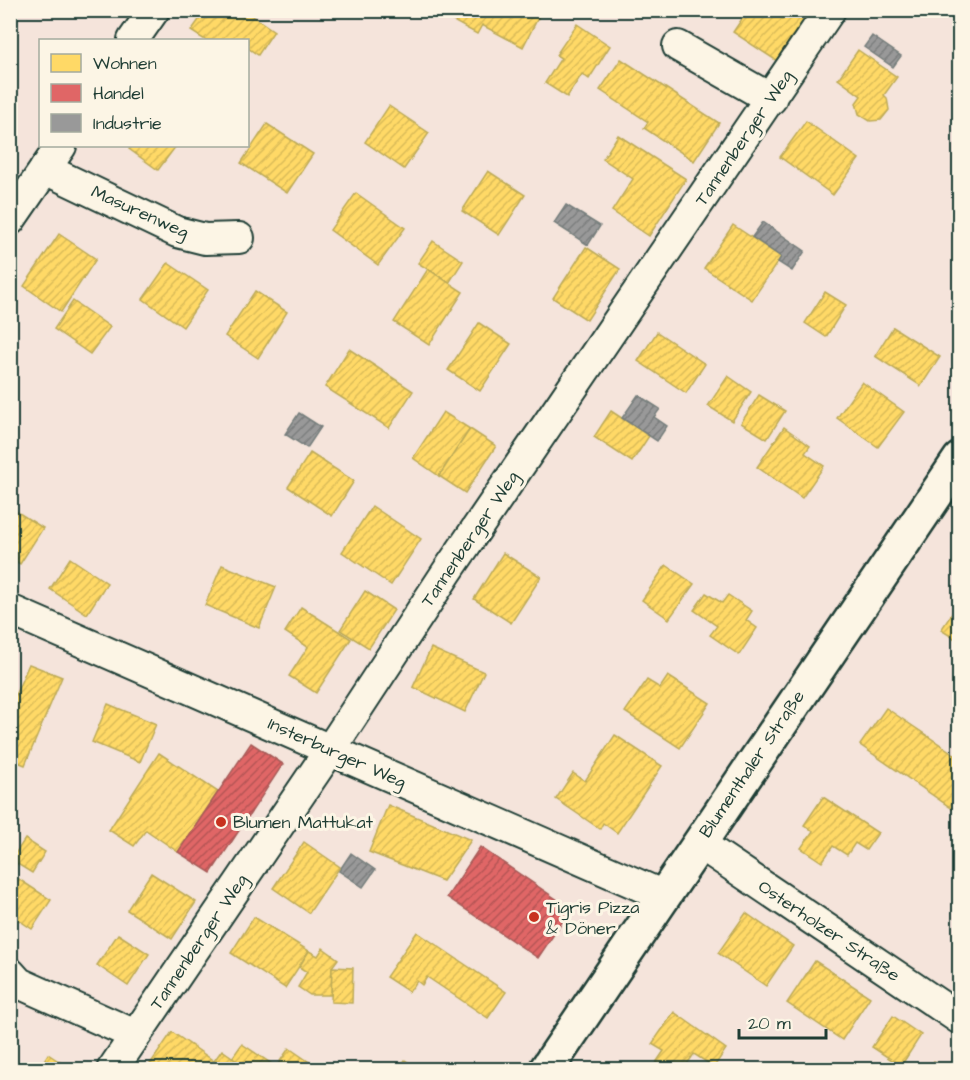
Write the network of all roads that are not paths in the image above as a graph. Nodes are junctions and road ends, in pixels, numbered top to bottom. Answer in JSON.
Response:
{"nodes":[{"id":1,"x":154,"y":10,"type":"edge"},
{"id":2,"x":831,"y":10,"type":"edge"},
{"id":3,"x":134,"y":39,"type":"edge"},
{"id":4,"x":678,"y":46,"type":"dead end"},
{"id":5,"x":771,"y":99,"type":"junction"},
{"id":6,"x":53,"y":157,"type":"edge"},
{"id":7,"x":10,"y":220,"type":"edge"},
{"id":8,"x":239,"y":238,"type":"dead end"},
{"id":9,"x":960,"y":459,"type":"edge"},
{"id":10,"x":10,"y":610,"type":"edge"},
{"id":11,"x":330,"y":750,"type":"junction"},
{"id":12,"x":699,"y":843,"type":"junction"},
{"id":13,"x":664,"y":896,"type":"junction"},
{"id":14,"x":10,"y":973,"type":"edge"},
{"id":15,"x":960,"y":1019,"type":"edge"},
{"id":16,"x":135,"y":1035,"type":"junction"},
{"id":17,"x":112,"y":1070,"type":"edge"},
{"id":18,"x":546,"y":1070,"type":"edge"}],
"edges":[{"from":1,"to":3,"type":"street"},
{"from":2,"to":5,"type":"street","name":"Tannenberger Weg"},
{"from":4,"to":5,"type":"street"},
{"from":5,"to":11,"type":"street","name":"Tannenberger Weg"},
{"from":6,"to":7,"type":"street"},
{"from":6,"to":8,"type":"street","name":"Masurenweg"},
{"from":9,"to":12,"type":"main road","name":"Blumenthaler Straße"},
{"from":10,"to":11,"type":"street","name":"Insterburger Weg"},
{"from":11,"to":13,"type":"street","name":"Insterburger Weg"},
{"from":11,"to":16,"type":"street","name":"Tannenberger Weg"},
{"from":12,"to":13,"type":"main road","name":"Blumenthaler Straße"},
{"from":12,"to":15,"type":"street","name":"Osterholzer Straße"},
{"from":13,"to":18,"type":"main road","name":"Blumenthaler Straße"},
{"from":14,"to":16,"type":"street"},
{"from":16,"to":17,"type":"street","name":"Tannenberger Weg"}]}
